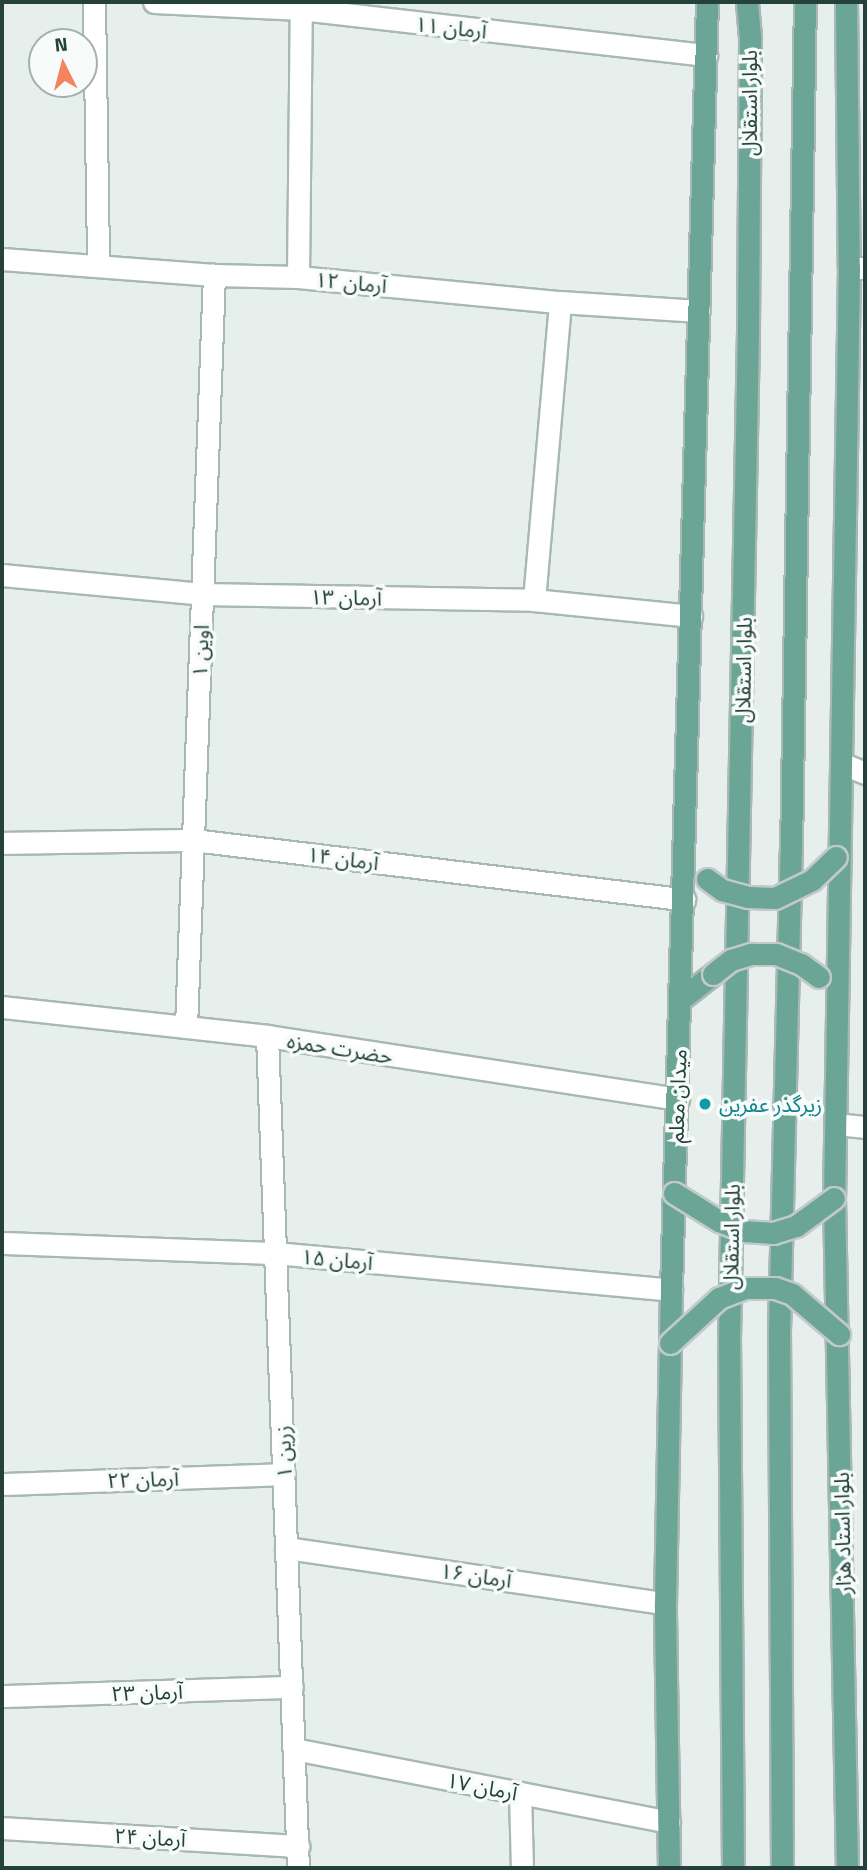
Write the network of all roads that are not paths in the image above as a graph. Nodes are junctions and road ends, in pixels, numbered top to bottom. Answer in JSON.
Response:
{"nodes":[{"id":1,"x":94,"y":2,"type":"edge"},
{"id":2,"x":153,"y":2,"type":"edge"},
{"id":3,"x":707,"y":2,"type":"edge"},
{"id":4,"x":747,"y":2,"type":"edge"},
{"id":5,"x":805,"y":2,"type":"edge"},
{"id":6,"x":846,"y":2,"type":"edge"},
{"id":7,"x":301,"y":9,"type":"junction"},
{"id":8,"x":357,"y":9,"type":"edge"},
{"id":9,"x":706,"y":55,"type":"junction"},
{"id":10,"x":2,"y":259,"type":"edge"},
{"id":11,"x":98,"y":265,"type":"junction"},
{"id":12,"x":857,"y":268,"type":"edge"},
{"id":13,"x":214,"y":275,"type":"junction"},
{"id":14,"x":298,"y":277,"type":"junction"},
{"id":15,"x":560,"y":302,"type":"junction"},
{"id":16,"x":699,"y":311,"type":"junction"},
{"id":17,"x":2,"y":575,"type":"edge"},
{"id":18,"x":202,"y":594,"type":"junction"},
{"id":19,"x":534,"y":600,"type":"junction"},
{"id":20,"x":691,"y":616,"type":"junction"},
{"id":21,"x":844,"y":764,"type":"junction"},
{"id":22,"x":865,"y":773,"type":"edge"},
{"id":23,"x":193,"y":840,"type":"junction"},
{"id":24,"x":2,"y":842,"type":"edge"},
{"id":25,"x":685,"y":843,"type":"junction"},
{"id":26,"x":839,"y":852,"type":"junction"},
{"id":27,"x":684,"y":900,"type":"junction"},
{"id":28,"x":681,"y":999,"type":"junction"},
{"id":29,"x":835,"y":1005,"type":"junction"},
{"id":30,"x":2,"y":1007,"type":"edge"},
{"id":31,"x":186,"y":1027,"type":"junction"},
{"id":32,"x":267,"y":1036,"type":"junction"},
{"id":33,"x":678,"y":1098,"type":"junction"},
{"id":34,"x":836,"y":1124,"type":"junction"},
{"id":35,"x":865,"y":1127,"type":"edge"},
{"id":36,"x":674,"y":1193,"type":"junction"},
{"id":37,"x":834,"y":1198,"type":"junction"},
{"id":38,"x":2,"y":1243,"type":"edge"},
{"id":39,"x":275,"y":1253,"type":"junction"},
{"id":40,"x":671,"y":1290,"type":"junction"},
{"id":41,"x":839,"y":1334,"type":"junction"},
{"id":42,"x":670,"y":1343,"type":"junction"},
{"id":43,"x":284,"y":1474,"type":"junction"},
{"id":44,"x":2,"y":1484,"type":"edge"},
{"id":45,"x":286,"y":1548,"type":"junction"},
{"id":46,"x":665,"y":1602,"type":"junction"},
{"id":47,"x":292,"y":1687,"type":"junction"},
{"id":48,"x":2,"y":1696,"type":"edge"},
{"id":49,"x":294,"y":1749,"type":"junction"},
{"id":50,"x":520,"y":1793,"type":"junction"},
{"id":51,"x":670,"y":1822,"type":"junction"},
{"id":52,"x":2,"y":1828,"type":"edge"},
{"id":53,"x":298,"y":1846,"type":"junction"},
{"id":54,"x":299,"y":1868,"type":"edge"},
{"id":55,"x":522,"y":1868,"type":"edge"},
{"id":56,"x":669,"y":1868,"type":"edge"},
{"id":57,"x":733,"y":1868,"type":"edge"},
{"id":58,"x":782,"y":1868,"type":"edge"},
{"id":59,"x":847,"y":1868,"type":"edge"}],
"edges":[{"from":1,"to":11,"type":"street"},
{"from":2,"to":7,"type":"street","name":"آرمان ۱۱"},
{"from":3,"to":9,"type":"main road","name":"میدان معلم"},
{"from":4,"to":57,"type":"main road","name":"بلوار استقلال"},
{"from":5,"to":58,"type":"main road"},
{"from":6,"to":12,"type":"main road"},
{"from":7,"to":8,"type":"street","name":"آرمان ۱۱"},
{"from":7,"to":14,"type":"street"},
{"from":8,"to":9,"type":"street","name":"آرمان ۱۱"},
{"from":9,"to":16,"type":"main road","name":"میدان معلم"},
{"from":10,"to":11,"type":"street","name":"آرمان ۱۲"},
{"from":11,"to":13,"type":"street","name":"آرمان ۱۲"},
{"from":12,"to":21,"type":"main road"},
{"from":13,"to":14,"type":"street","name":"آرمان ۱۲"},
{"from":13,"to":18,"type":"street","name":"اوین ۱"},
{"from":14,"to":15,"type":"street","name":"آرمان ۱۲"},
{"from":15,"to":16,"type":"street","name":"آرمان ۱۲"},
{"from":15,"to":19,"type":"street"},
{"from":16,"to":20,"type":"main road","name":"میدان معلم"},
{"from":17,"to":18,"type":"street","name":"آرمان ۱۳"},
{"from":18,"to":19,"type":"street","name":"آرمان ۱۳"},
{"from":18,"to":23,"type":"street","name":"اوین ۱"},
{"from":19,"to":20,"type":"street","name":"آرمان ۱۳"},
{"from":20,"to":25,"type":"main road","name":"میدان معلم"},
{"from":21,"to":22,"type":"street"},
{"from":21,"to":26,"type":"main road"},
{"from":23,"to":24,"type":"street","name":"آرمان ۱۴"},
{"from":23,"to":27,"type":"street","name":"آرمان ۱۴"},
{"from":23,"to":31,"type":"street","name":"اوین ۱"},
{"from":25,"to":26,"type":"main road","bridge":true},
{"from":25,"to":27,"type":"main road","name":"میدان معلم"},
{"from":26,"to":29,"type":"main road"},
{"from":27,"to":28,"type":"main road","name":"میدان معلم"},
{"from":28,"to":29,"type":"main road","bridge":true},
{"from":28,"to":33,"type":"main road","name":"میدان معلم"},
{"from":29,"to":34,"type":"main road"},
{"from":30,"to":31,"type":"street","name":"حضرت حمزه"},
{"from":31,"to":32,"type":"street","name":"حضرت حمزه"},
{"from":32,"to":33,"type":"street","name":"حضرت حمزه"},
{"from":32,"to":39,"type":"street","name":"زرین ۱"},
{"from":33,"to":36,"type":"main road","name":"میدان معلم"},
{"from":34,"to":35,"type":"street"},
{"from":34,"to":37,"type":"main road"},
{"from":36,"to":37,"type":"main road","bridge":true},
{"from":36,"to":40,"type":"main road","name":"میدان معلم"},
{"from":37,"to":41,"type":"main road","name":"بلوار استاد هژار"},
{"from":38,"to":39,"type":"street","name":"آرمان ۱۵"},
{"from":39,"to":40,"type":"street","name":"آرمان ۱۵"},
{"from":39,"to":43,"type":"street","name":"زرین ۱"},
{"from":40,"to":42,"type":"main road"},
{"from":41,"to":42,"type":"main road","bridge":true},
{"from":41,"to":59,"type":"main road","name":"بلوار استاد هژار"},
{"from":42,"to":46,"type":"main road"},
{"from":43,"to":44,"type":"street","name":"آرمان ۲۲"},
{"from":43,"to":45,"type":"street","name":"زرین ۱"},
{"from":45,"to":46,"type":"street","name":"آرمان ۱۶"},
{"from":45,"to":47,"type":"street","name":"زرین ۱"},
{"from":46,"to":51,"type":"main road"},
{"from":47,"to":48,"type":"street","name":"آرمان ۲۳"},
{"from":47,"to":49,"type":"street","name":"زرین ۱"},
{"from":49,"to":50,"type":"street","name":"آرمان ۱۷"},
{"from":49,"to":53,"type":"street","name":"زرین ۱"},
{"from":50,"to":51,"type":"street","name":"آرمان ۱۷"},
{"from":50,"to":55,"type":"street"},
{"from":51,"to":56,"type":"main road"},
{"from":52,"to":53,"type":"street","name":"آرمان ۲۴"},
{"from":53,"to":54,"type":"street","name":"زرین ۱"}]}
